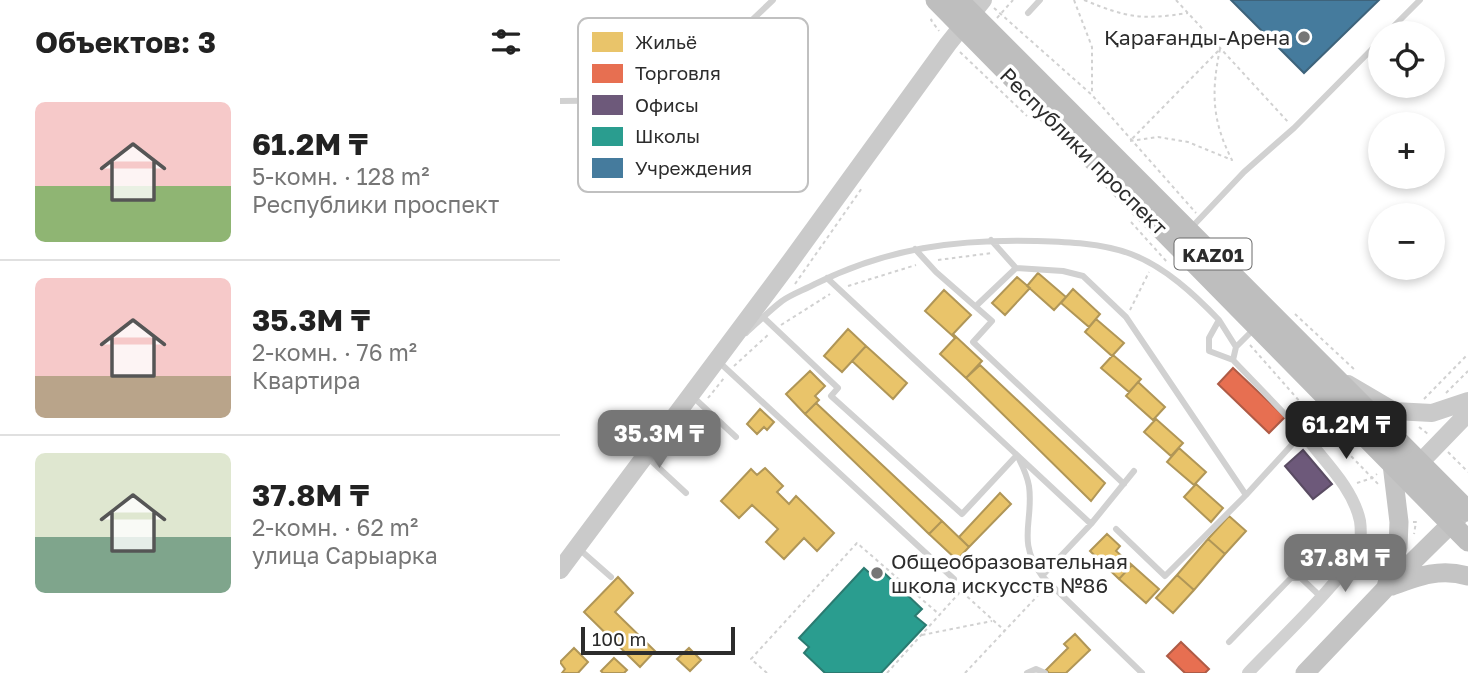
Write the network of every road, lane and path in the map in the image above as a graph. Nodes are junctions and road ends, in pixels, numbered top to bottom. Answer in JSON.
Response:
{"nodes":[{"id":1,"x":773,"y":0,"type":"edge"},
{"id":2,"x":936,"y":0,"type":"edge"},
{"id":3,"x":1013,"y":0,"type":"edge"},
{"id":4,"x":1040,"y":0,"type":"edge"},
{"id":5,"x":1074,"y":0,"type":"edge"},
{"id":6,"x":1084,"y":0,"type":"edge"},
{"id":7,"x":1176,"y":0,"type":"edge"},
{"id":8,"x":1420,"y":0,"type":"edge"},
{"id":9,"x":1028,"y":13,"type":"dead end"},
{"id":10,"x":1188,"y":13,"type":"junction"},
{"id":11,"x":979,"y":16,"type":"edge"},
{"id":12,"x":754,"y":18,"type":"edge"},
{"id":13,"x":1399,"y":21,"type":"edge"},
{"id":14,"x":1220,"y":49,"type":"junction"},
{"id":15,"x":1368,"y":53,"type":"edge"},
{"id":16,"x":1092,"y":95,"type":"junction"},
{"id":17,"x":560,"y":101,"type":"edge"},
{"id":18,"x":578,"y":101,"type":"edge"},
{"id":19,"x":1032,"y":121,"type":"dead end"},
{"id":20,"x":1294,"y":128,"type":"junction"},
{"id":21,"x":1130,"y":141,"type":"junction"},
{"id":22,"x":864,"y":185,"type":"dead end"},
{"id":23,"x":1131,"y":222,"type":"dead end"},
{"id":24,"x":1195,"y":224,"type":"junction"},
{"id":25,"x":991,"y":240,"type":"junction"},
{"id":26,"x":915,"y":249,"type":"junction"},
{"id":27,"x":1002,"y":252,"type":"junction"},
{"id":28,"x":927,"y":261,"type":"junction"},
{"id":29,"x":1153,"y":265,"type":"junction"},
{"id":30,"x":1016,"y":268,"type":"junction"},
{"id":31,"x":1174,"y":269,"type":"dead end"},
{"id":32,"x":827,"y":278,"type":"junction"},
{"id":33,"x":839,"y":289,"type":"junction"},
{"id":34,"x":784,"y":300,"type":"junction"},
{"id":35,"x":976,"y":306,"type":"junction"},
{"id":36,"x":1288,"y":307,"type":"dead end"},
{"id":37,"x":763,"y":317,"type":"junction"},
{"id":38,"x":1126,"y":317,"type":"junction"},
{"id":39,"x":1219,"y":320,"type":"junction"},
{"id":40,"x":775,"y":329,"type":"junction"},
{"id":41,"x":1251,"y":332,"type":"junction"},
{"id":42,"x":1236,"y":347,"type":"junction"},
{"id":43,"x":1468,"y":354,"type":"edge"},
{"id":44,"x":1233,"y":360,"type":"junction"},
{"id":45,"x":723,"y":366,"type":"junction"},
{"id":46,"x":1468,"y":371,"type":"edge"},
{"id":47,"x":1346,"y":375,"type":"junction"},
{"id":48,"x":1444,"y":395,"type":"dead end"},
{"id":49,"x":696,"y":400,"type":"junction"},
{"id":50,"x":1468,"y":401,"type":"edge"},
{"id":51,"x":1331,"y":402,"type":"junction"},
{"id":52,"x":1427,"y":403,"type":"dead end"},
{"id":53,"x":1468,"y":413,"type":"edge"},
{"id":54,"x":1315,"y":418,"type":"junction"},
{"id":55,"x":1302,"y":432,"type":"junction"},
{"id":56,"x":736,"y":437,"type":"dead end"},
{"id":57,"x":1017,"y":455,"type":"junction"},
{"id":58,"x":651,"y":461,"type":"junction"},
{"id":59,"x":1406,"y":468,"type":"junction"},
{"id":60,"x":1134,"y":471,"type":"dead end"},
{"id":61,"x":1372,"y":478,"type":"dead end"},
{"id":62,"x":1124,"y":484,"type":"junction"},
{"id":63,"x":686,"y":493,"type":"dead end"},
{"id":64,"x":1246,"y":495,"type":"junction"},
{"id":65,"x":1467,"y":510,"type":"edge"},
{"id":66,"x":1091,"y":524,"type":"junction"},
{"id":67,"x":1451,"y":524,"type":"junction"},
{"id":68,"x":1116,"y":529,"type":"dead end"},
{"id":69,"x":1468,"y":541,"type":"edge"},
{"id":70,"x":578,"y":547,"type":"junction"},
{"id":71,"x":560,"y":570,"type":"edge"},
{"id":72,"x":1042,"y":576,"type":"junction"},
{"id":73,"x":1468,"y":576,"type":"edge"},
{"id":74,"x":611,"y":577,"type":"dead end"},
{"id":75,"x":954,"y":579,"type":"dead end"},
{"id":76,"x":1049,"y":583,"type":"junction"},
{"id":77,"x":1385,"y":589,"type":"junction"},
{"id":78,"x":1321,"y":597,"type":"junction"},
{"id":79,"x":940,"y":615,"type":"junction"},
{"id":80,"x":993,"y":620,"type":"junction"},
{"id":81,"x":1005,"y":631,"type":"junction"},
{"id":82,"x":921,"y":636,"type":"junction"},
{"id":83,"x":1229,"y":642,"type":"dead end"},
{"id":84,"x":767,"y":673,"type":"edge"},
{"id":85,"x":887,"y":673,"type":"edge"},
{"id":86,"x":965,"y":673,"type":"edge"},
{"id":87,"x":1027,"y":673,"type":"edge"},
{"id":88,"x":1045,"y":673,"type":"edge"},
{"id":89,"x":1142,"y":673,"type":"edge"},
{"id":90,"x":1248,"y":673,"type":"edge"},
{"id":91,"x":1305,"y":673,"type":"edge"}],
"edges":[{"from":1,"to":12,"type":"lane"},
{"from":2,"to":11,"type":"highway","name":"Республики проспект","number":"KАZ01"},
{"from":3,"to":11,"type":"path"},
{"from":4,"to":9,"type":"lane"},
{"from":5,"to":16,"type":"path"},
{"from":6,"to":10,"type":"path"},
{"from":7,"to":10,"type":"path"},
{"from":8,"to":13,"type":"lane"},
{"from":10,"to":14,"type":"path"},
{"from":11,"to":16,"type":"path"},
{"from":11,"to":19,"type":"path"},
{"from":11,"to":24,"type":"highway","name":"Республики проспект","number":"KАZ01"},
{"from":11,"to":41,"type":"highway","name":"Республики проспект","number":"KАZ01"},
{"from":11,"to":45,"type":"main road"},
{"from":14,"to":20,"type":"path"},
{"from":14,"to":21,"type":"path"},
{"from":14,"to":21,"type":"path"},
{"from":15,"to":20,"type":"lane"},
{"from":16,"to":21,"type":"path"},
{"from":17,"to":18,"type":"lane"},
{"from":20,"to":24,"type":"lane"},
{"from":21,"to":24,"type":"path"},
{"from":22,"to":34,"type":"path"},
{"from":23,"to":31,"type":"path"},
{"from":24,"to":47,"type":"highway","name":"Республики проспект","number":"KАZ01"},
{"from":25,"to":26,"type":"lane"},
{"from":25,"to":27,"type":"lane"},
{"from":25,"to":29,"type":"lane"},
{"from":26,"to":28,"type":"lane"},
{"from":26,"to":32,"type":"lane"},
{"from":27,"to":28,"type":"path"},
{"from":27,"to":30,"type":"lane"},
{"from":28,"to":33,"type":"path"},
{"from":28,"to":35,"type":"lane"},
{"from":29,"to":38,"type":"path"},
{"from":29,"to":39,"type":"lane"},
{"from":30,"to":35,"type":"lane"},
{"from":30,"to":38,"type":"lane"},
{"from":32,"to":33,"type":"lane"},
{"from":32,"to":34,"type":"lane"},
{"from":33,"to":40,"type":"path"},
{"from":33,"to":57,"type":"lane"},
{"from":34,"to":37,"type":"lane"},
{"from":35,"to":62,"type":"lane"},
{"from":36,"to":47,"type":"path"},
{"from":37,"to":40,"type":"lane"},
{"from":37,"to":45,"type":"lane"},
{"from":38,"to":64,"type":"lane"},
{"from":39,"to":42,"type":"lane"},
{"from":39,"to":44,"type":"lane"},
{"from":40,"to":45,"type":"path"},
{"from":40,"to":57,"type":"lane"},
{"from":41,"to":42,"type":"lane"},
{"from":41,"to":51,"type":"highway","name":"Республики проспект","number":"KАZ01"},
{"from":41,"to":54,"type":"path"},
{"from":42,"to":44,"type":"lane"},
{"from":43,"to":52,"type":"path"},
{"from":44,"to":55,"type":"lane"},
{"from":45,"to":49,"type":"main road"},
{"from":45,"to":49,"type":"path"},
{"from":45,"to":75,"type":"lane"},
{"from":46,"to":48,"type":"path"},
{"from":47,"to":50,"type":"main road"},
{"from":47,"to":59,"type":"highway","name":"Республики проспект","number":"KАZ01"},
{"from":49,"to":56,"type":"lane"},
{"from":49,"to":58,"type":"main road"},
{"from":49,"to":58,"type":"path"},
{"from":51,"to":54,"type":"lane"},
{"from":51,"to":59,"type":"highway","name":"Республики проспект","number":"KАZ01"},
{"from":53,"to":59,"type":"main road"},
{"from":54,"to":55,"type":"lane"},
{"from":54,"to":61,"type":"path"},
{"from":55,"to":64,"type":"lane"},
{"from":55,"to":78,"type":"street"},
{"from":57,"to":66,"type":"lane"},
{"from":57,"to":72,"type":"lane"},
{"from":58,"to":63,"type":"lane"},
{"from":58,"to":70,"type":"main road"},
{"from":59,"to":65,"type":"highway","name":"Республики проспект","number":"KАZ01"},
{"from":59,"to":67,"type":"highway","name":"Республики проспект","number":"KАZ01"},
{"from":59,"to":77,"type":"main road"},
{"from":60,"to":62,"type":"lane"},
{"from":62,"to":66,"type":"lane"},
{"from":64,"to":68,"type":"lane"},
{"from":65,"to":67,"type":"main road"},
{"from":66,"to":72,"type":"lane"},
{"from":67,"to":69,"type":"highway","name":"Республики проспект","number":"KАZ01"},
{"from":67,"to":77,"type":"main road"},
{"from":70,"to":71,"type":"main road"},
{"from":70,"to":74,"type":"lane"},
{"from":72,"to":76,"type":"lane"},
{"from":73,"to":77,"type":"main road"},
{"from":76,"to":81,"type":"path"},
{"from":76,"to":89,"type":"lane"},
{"from":77,"to":91,"type":"main road"},
{"from":78,"to":83,"type":"lane"},
{"from":78,"to":90,"type":"street"},
{"from":79,"to":80,"type":"path"},
{"from":79,"to":82,"type":"path"},
{"from":79,"to":84,"type":"path"},
{"from":80,"to":81,"type":"path"},
{"from":80,"to":82,"type":"path"},
{"from":81,"to":86,"type":"path"},
{"from":82,"to":85,"type":"path"},
{"from":87,"to":88,"type":"lane"}]}
